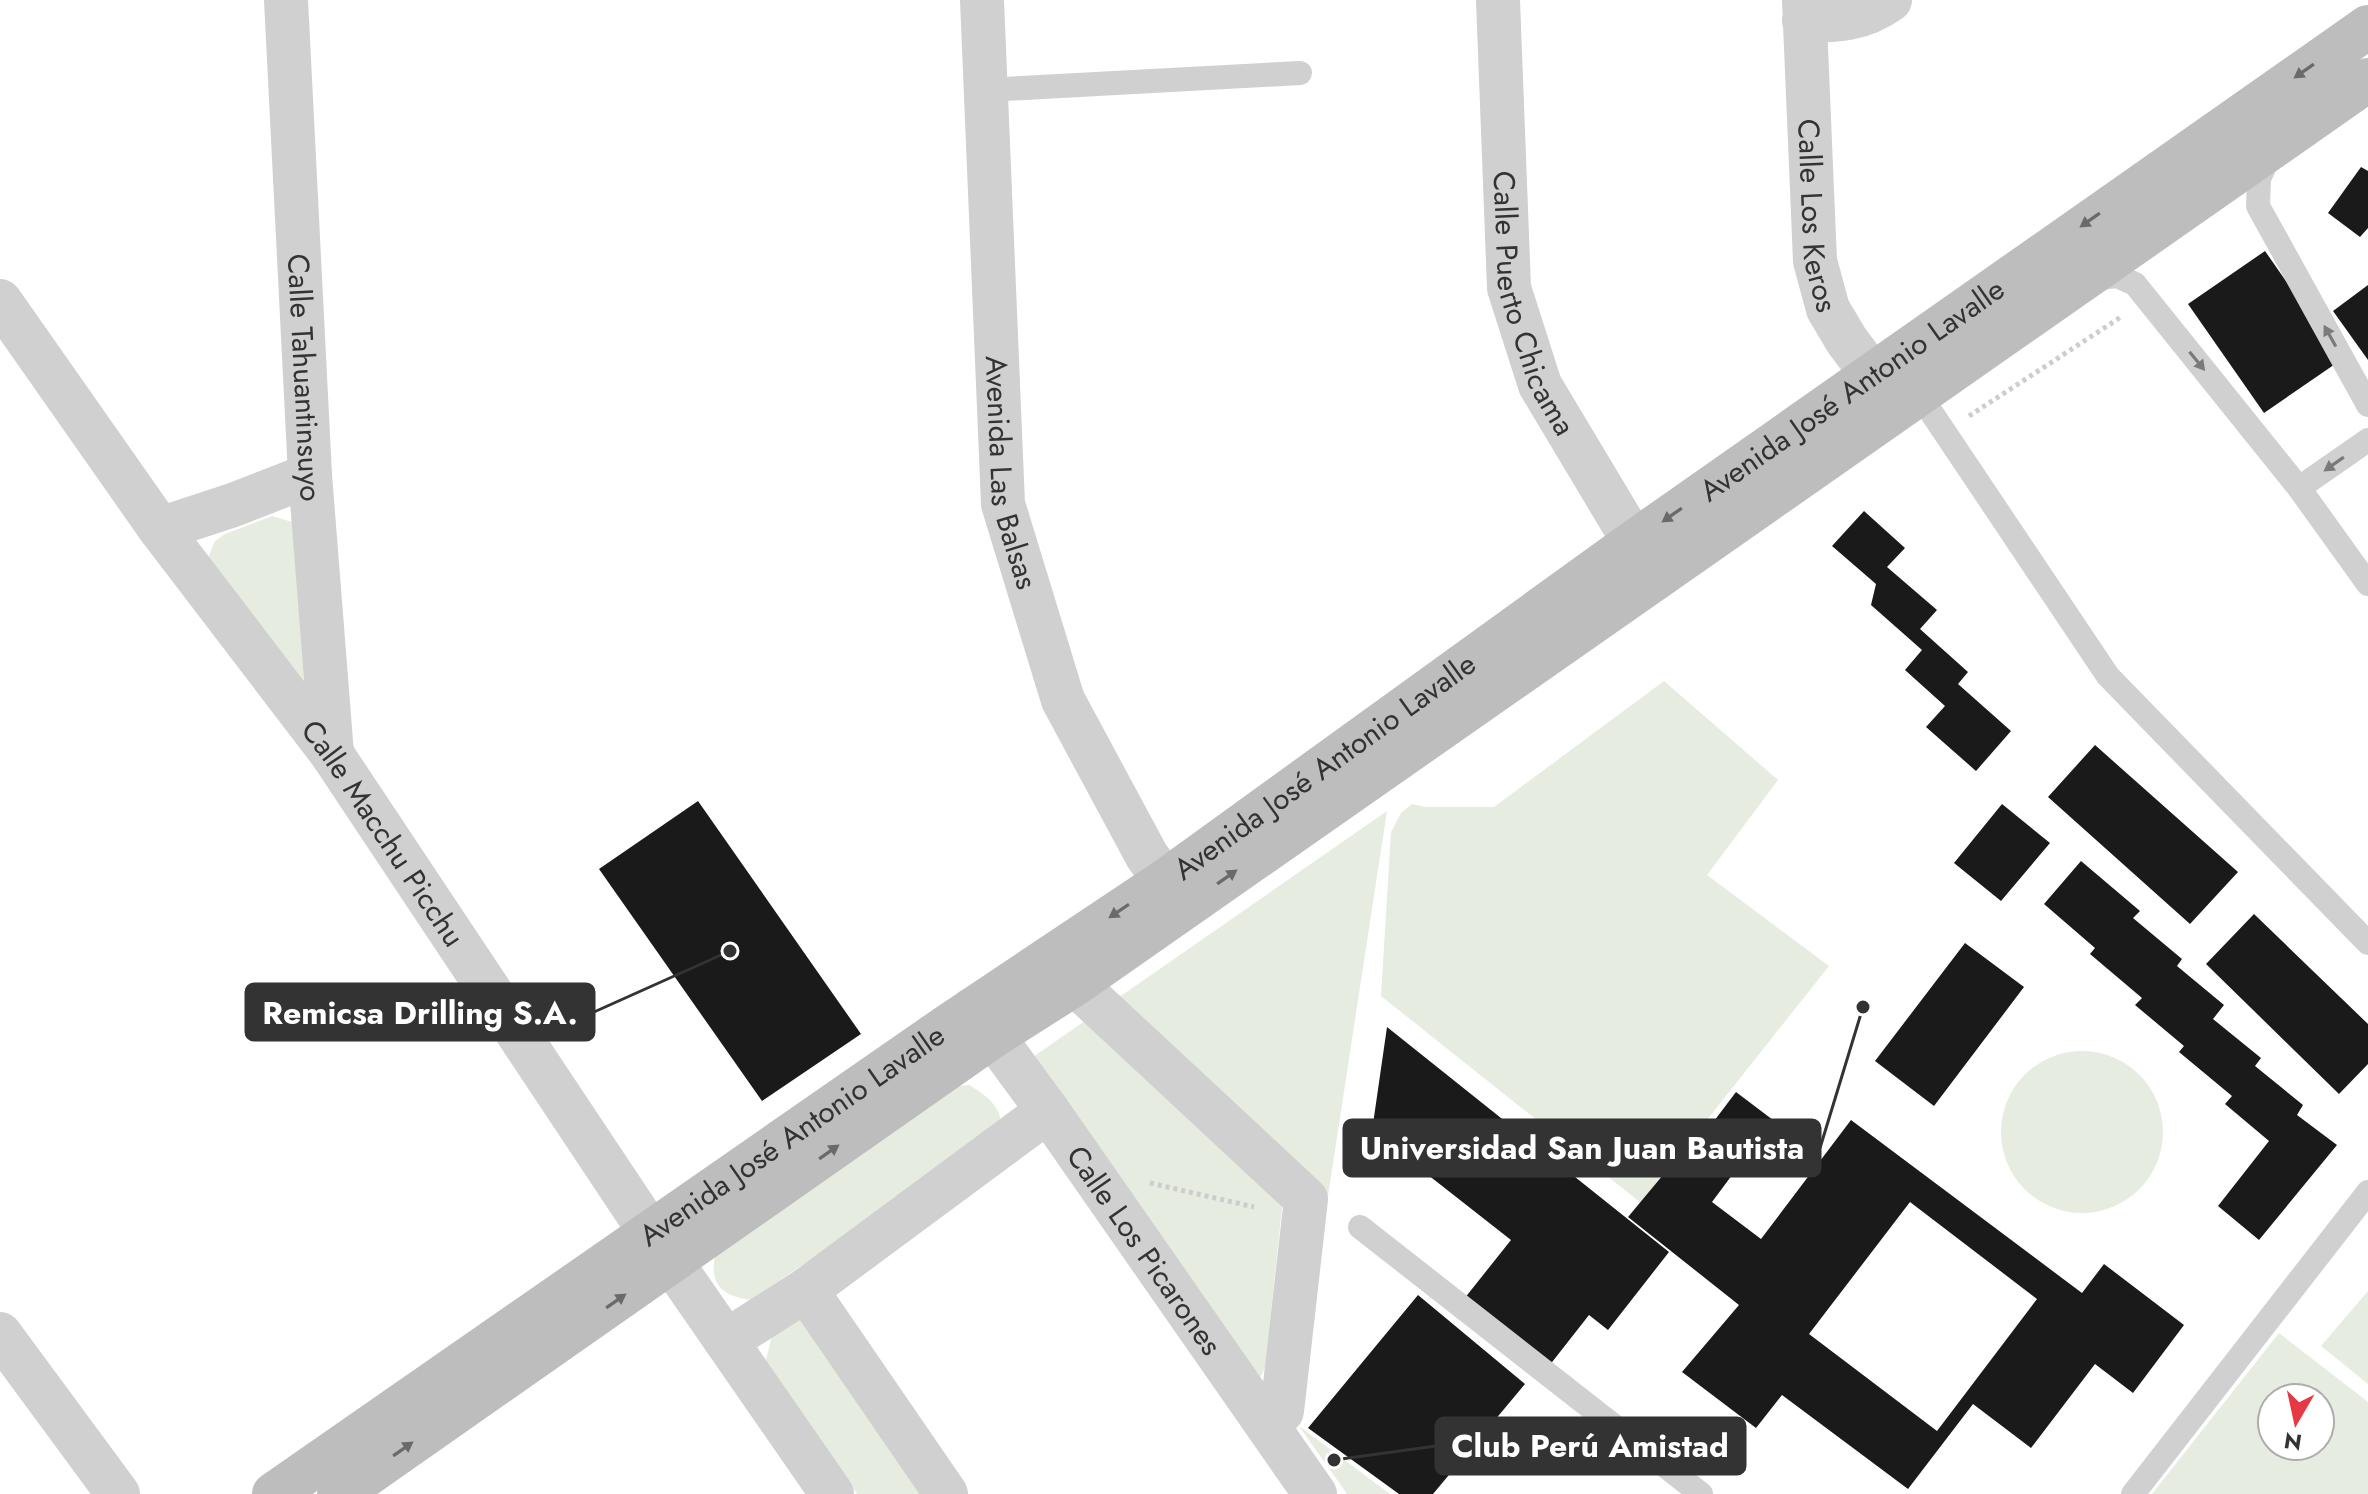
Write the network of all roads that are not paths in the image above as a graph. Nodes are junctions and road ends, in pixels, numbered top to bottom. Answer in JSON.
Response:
{"nodes":[{"id":1,"x":286,"y":0,"type":"edge"},
{"id":2,"x":982,"y":0,"type":"edge"},
{"id":3,"x":1498,"y":0,"type":"edge"},
{"id":4,"x":1890,"y":0,"type":"edge"},
{"id":5,"x":1804,"y":10,"type":"edge"},
{"id":6,"x":2368,"y":27,"type":"edge"},
{"id":7,"x":1300,"y":73,"type":"dead end"},
{"id":8,"x":2368,"y":80,"type":"edge"},
{"id":9,"x":986,"y":90,"type":"junction"},
{"id":10,"x":2273,"y":147,"type":"junction"},
{"id":11,"x":2081,"y":280,"type":"junction"},
{"id":12,"x":0,"y":301,"type":"edge"},
{"id":13,"x":1871,"y":375,"type":"junction"},
{"id":14,"x":1908,"y":401,"type":"junction"},
{"id":15,"x":2368,"y":405,"type":"edge"},
{"id":16,"x":2368,"y":440,"type":"edge"},
{"id":17,"x":310,"y":475,"type":"junction"},
{"id":18,"x":2299,"y":488,"type":"junction"},
{"id":19,"x":160,"y":529,"type":"junction"},
{"id":20,"x":1646,"y":559,"type":"junction"},
{"id":21,"x":2368,"y":584,"type":"edge"},
{"id":22,"x":332,"y":754,"type":"junction"},
{"id":23,"x":1174,"y":894,"type":"junction"},
{"id":24,"x":2368,"y":943,"type":"edge"},
{"id":25,"x":1075,"y":984,"type":"junction"},
{"id":26,"x":983,"y":1023,"type":"junction"},
{"id":27,"x":1048,"y":1111,"type":"junction"},
{"id":28,"x":2368,"y":1192,"type":"edge"},
{"id":29,"x":1360,"y":1227,"type":"dead end"},
{"id":30,"x":661,"y":1247,"type":"junction"},
{"id":31,"x":806,"y":1290,"type":"junction"},
{"id":32,"x":0,"y":1334,"type":"edge"},
{"id":33,"x":726,"y":1341,"type":"junction"},
{"id":34,"x":1264,"y":1420,"type":"junction"},
{"id":35,"x":118,"y":1494,"type":"edge"},
{"id":36,"x":274,"y":1494,"type":"edge"},
{"id":37,"x":339,"y":1494,"type":"edge"},
{"id":38,"x":832,"y":1494,"type":"edge"},
{"id":39,"x":946,"y":1494,"type":"edge"},
{"id":40,"x":1315,"y":1494,"type":"edge"},
{"id":41,"x":1701,"y":1494,"type":"edge"},
{"id":42,"x":2133,"y":1494,"type":"edge"}],
"edges":[{"from":1,"to":17,"type":"street","name":"Calle Tahuantinsuyo"},
{"from":2,"to":9,"type":"street","name":"Avenida Las Balsas"},
{"from":3,"to":20,"type":"street","name":"Calle Puerto Chicama"},
{"from":4,"to":5,"type":"street"},
{"from":5,"to":13,"type":"street","name":"Calle Los Keros"},
{"from":6,"to":13,"type":"main road","name":"Avenida José Antonio Lavalle","one_way":true},
{"from":7,"to":9,"type":"lane"},
{"from":8,"to":10,"type":"main road","name":"Avenida José Antonio Lavalle"},
{"from":9,"to":23,"type":"street","name":"Avenida Las Balsas"},
{"from":10,"to":11,"type":"main road","name":"Avenida José Antonio Lavalle"},
{"from":15,"to":10,"type":"lane","one_way":true},
{"from":11,"to":14,"type":"main road","name":"Avenida José Antonio Lavalle"},
{"from":11,"to":18,"type":"lane","one_way":true},
{"from":12,"to":19,"type":"street","name":"Calle Macchu Picchu"},
{"from":13,"to":14,"type":"street","name":"Calle Los Keros"},
{"from":13,"to":20,"type":"main road","name":"Avenida José Antonio Lavalle","one_way":true},
{"from":14,"to":20,"type":"main road","name":"Avenida José Antonio Lavalle"},
{"from":14,"to":24,"type":"lane"},
{"from":16,"to":18,"type":"lane","one_way":true},
{"from":17,"to":19,"type":"street"},
{"from":17,"to":22,"type":"street","name":"Calle Tahuantinsuyo"},
{"from":18,"to":21,"type":"lane"},
{"from":19,"to":22,"type":"street","name":"Calle Macchu Picchu"},
{"from":20,"to":23,"type":"main road","name":"Avenida José Antonio Lavalle"},
{"from":22,"to":30,"type":"street","name":"Calle Macchu Picchu"},
{"from":23,"to":25,"type":"main road","name":"Avenida José Antonio Lavalle"},
{"from":23,"to":26,"type":"main road","name":"Avenida José Antonio Lavalle","one_way":true},
{"from":25,"to":26,"type":"main road","name":"Avenida José Antonio Lavalle"},
{"from":25,"to":34,"type":"street"},
{"from":26,"to":27,"type":"street","name":"Calle Los Picarones"},
{"from":26,"to":30,"type":"main road","name":"Avenida José Antonio Lavalle"},
{"from":27,"to":31,"type":"street"},
{"from":27,"to":34,"type":"street","name":"Calle Los Picarones"},
{"from":28,"to":42,"type":"lane"},
{"from":29,"to":41,"type":"lane"},
{"from":30,"to":33,"type":"street","name":"Calle Macchu Picchu"},
{"from":30,"to":36,"type":"main road","name":"Avenida José Antonio Lavalle"},
{"from":37,"to":30,"type":"main road","name":"Avenida José Antonio Lavalle","one_way":true},
{"from":31,"to":33,"type":"street"},
{"from":31,"to":39,"type":"street"},
{"from":32,"to":35,"type":"street"},
{"from":33,"to":38,"type":"street","name":"Calle Macchu Picchu"},
{"from":34,"to":40,"type":"street","name":"Calle Los Picarones"}]}
